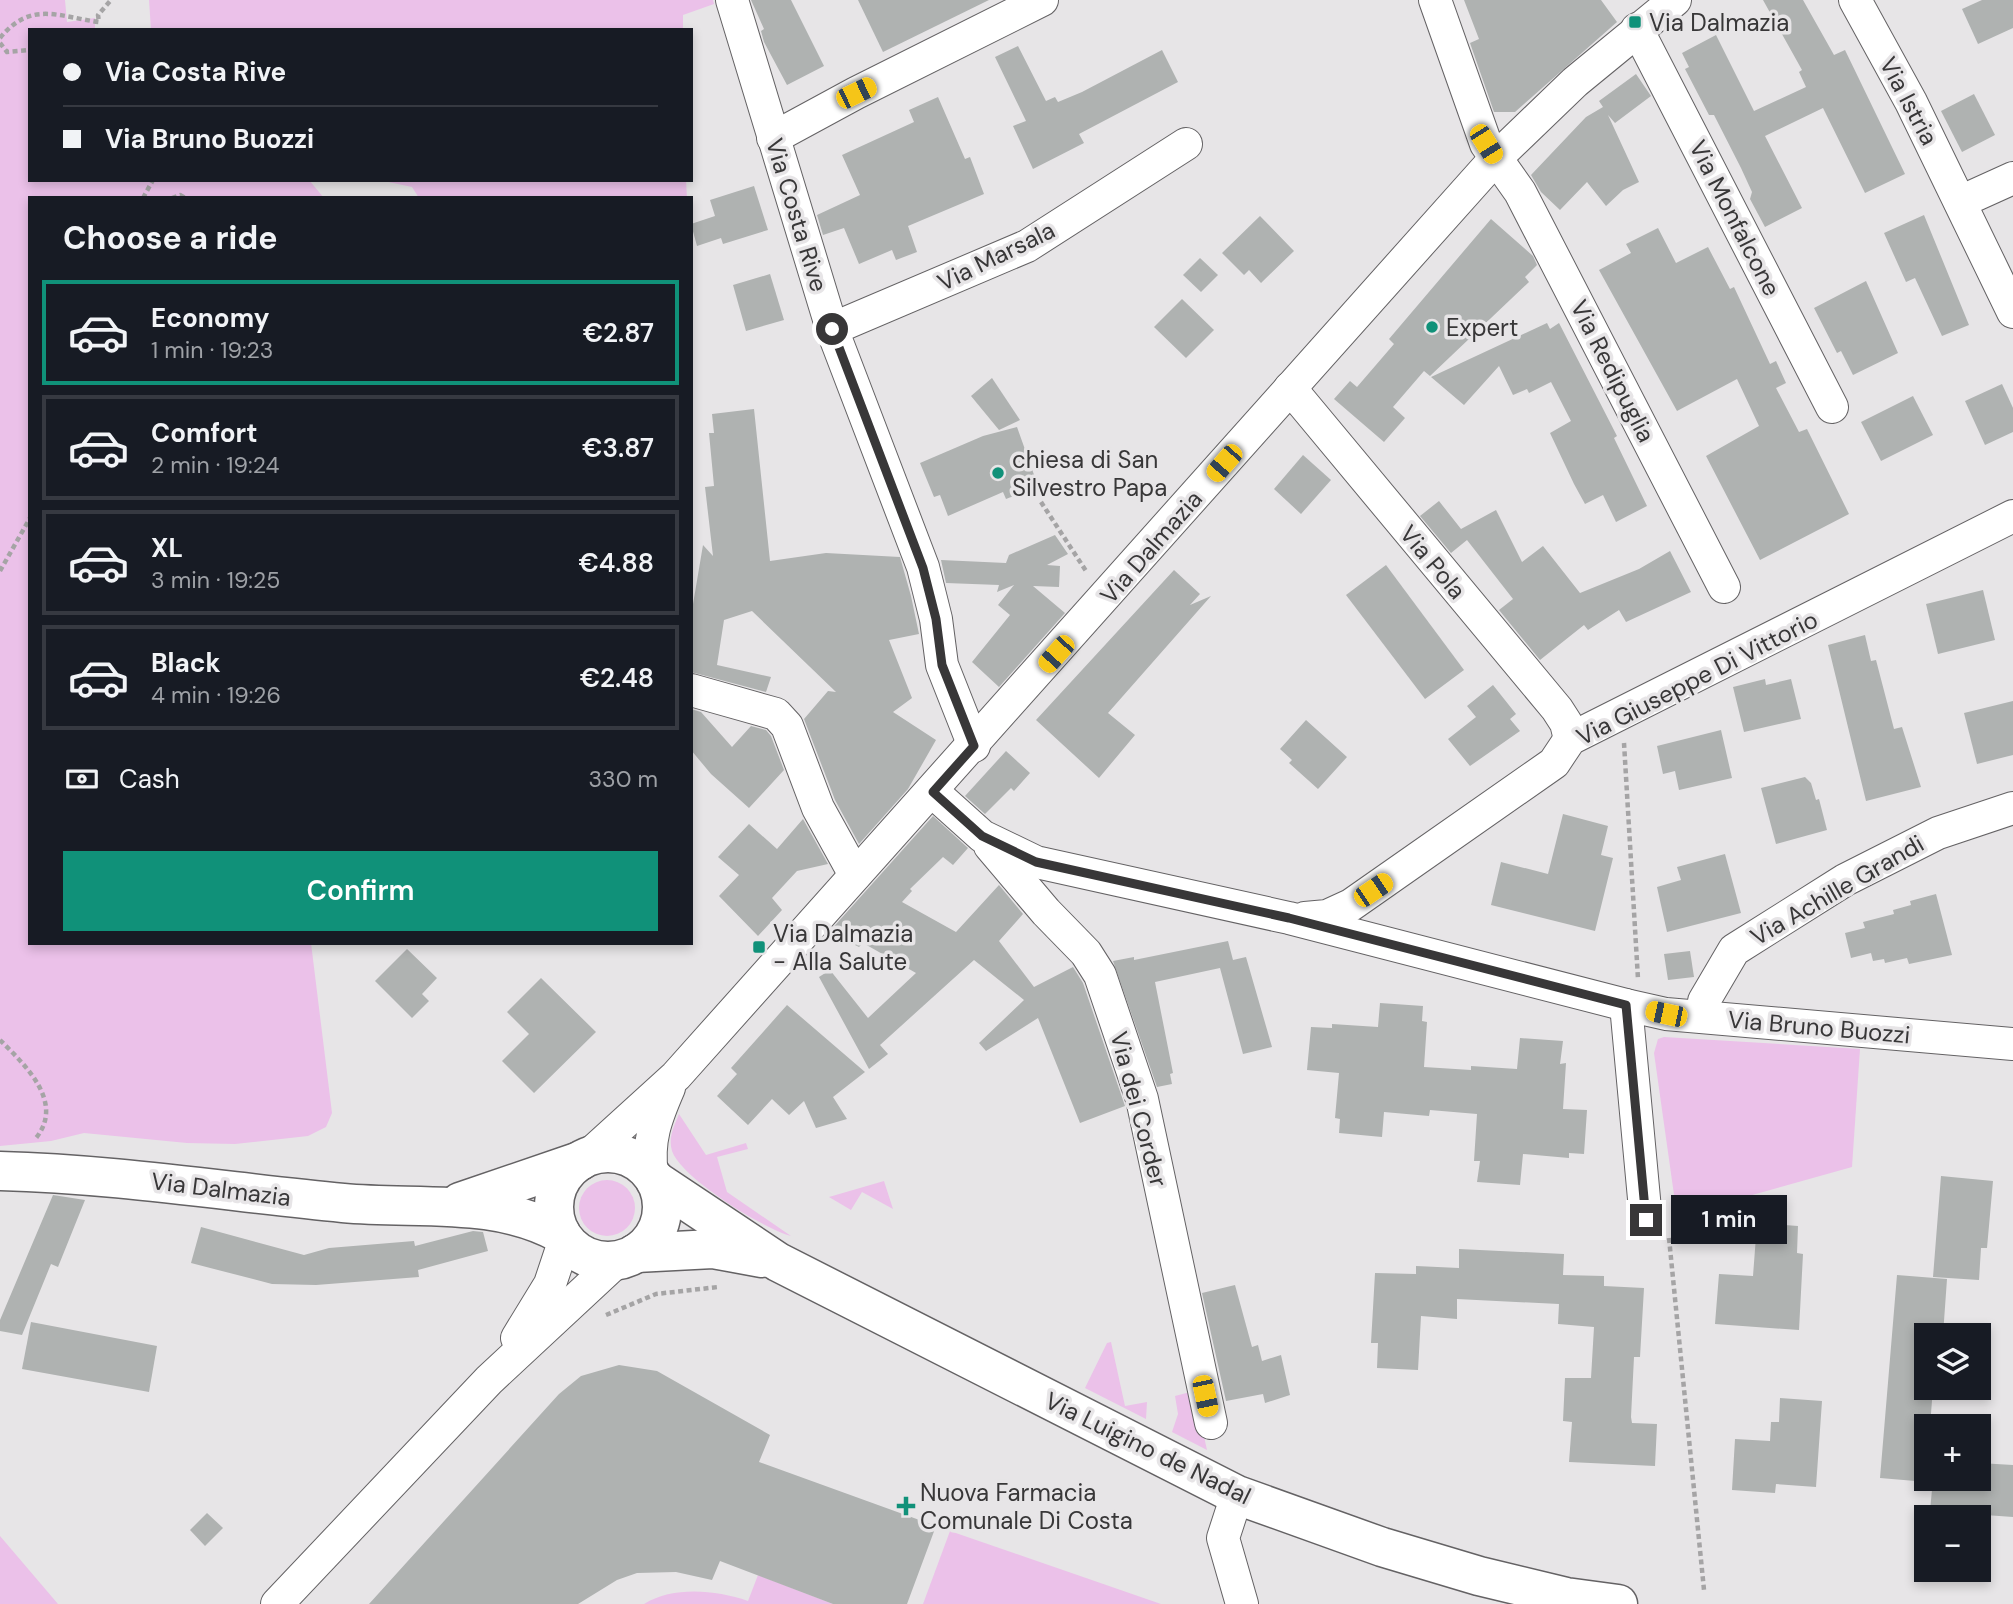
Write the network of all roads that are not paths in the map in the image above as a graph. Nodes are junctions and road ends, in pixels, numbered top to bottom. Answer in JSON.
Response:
{"nodes":[{"id":1,"x":732,"y":0,"type":"edge"},
{"id":2,"x":1042,"y":0,"type":"edge"},
{"id":3,"x":1435,"y":0,"type":"edge"},
{"id":4,"x":1675,"y":0,"type":"edge"},
{"id":5,"x":1855,"y":0,"type":"edge"},
{"id":6,"x":1637,"y":29,"type":"junction"},
{"id":7,"x":773,"y":138,"type":"junction"},
{"id":8,"x":1186,"y":144,"type":"dead end"},
{"id":9,"x":1495,"y":159,"type":"junction"},
{"id":10,"x":2013,"y":178,"type":"edge"},
{"id":11,"x":1960,"y":202,"type":"junction"},
{"id":12,"x":2013,"y":312,"type":"edge"},
{"id":13,"x":832,"y":329,"type":"junction"},
{"id":14,"x":1290,"y":388,"type":"junction"},
{"id":15,"x":1832,"y":408,"type":"dead end"},
{"id":16,"x":2013,"y":516,"type":"edge"},
{"id":17,"x":1724,"y":587,"type":"dead end"},
{"id":18,"x":693,"y":691,"type":"edge"},
{"id":19,"x":1570,"y":739,"type":"junction"},
{"id":20,"x":974,"y":746,"type":"junction"},
{"id":21,"x":933,"y":792,"type":"junction"},
{"id":22,"x":2013,"y":808,"type":"edge"},
{"id":23,"x":982,"y":836,"type":"junction"},
{"id":24,"x":1080,"y":872,"type":"junction"},
{"id":25,"x":855,"y":875,"type":"junction"},
{"id":26,"x":1395,"y":875,"type":"junction"},
{"id":27,"x":1289,"y":918,"type":"junction"},
{"id":28,"x":1071,"y":936,"type":"junction"},
{"id":29,"x":1406,"y":947,"type":"junction"},
{"id":30,"x":1632,"y":994,"type":"junction"},
{"id":31,"x":1703,"y":1017,"type":"junction"},
{"id":32,"x":2013,"y":1044,"type":"edge"},
{"id":33,"x":671,"y":1081,"type":"junction"},
{"id":34,"x":584,"y":1159,"type":"junction"},
{"id":35,"x":0,"y":1171,"type":"edge"},
{"id":36,"x":653,"y":1177,"type":"junction"},
{"id":37,"x":443,"y":1208,"type":"junction"},
{"id":38,"x":1657,"y":1223,"type":"road end"},
{"id":39,"x":563,"y":1237,"type":"junction"},
{"id":40,"x":627,"y":1257,"type":"junction"},
{"id":41,"x":778,"y":1262,"type":"junction"},
{"id":42,"x":489,"y":1380,"type":"junction"},
{"id":43,"x":1211,"y":1423,"type":"dead end"},
{"id":44,"x":1237,"y":1495,"type":"junction"},
{"id":45,"x":277,"y":1604,"type":"edge"},
{"id":46,"x":1242,"y":1604,"type":"edge"},
{"id":47,"x":1618,"y":1604,"type":"edge"}],
"edges":[{"from":1,"to":7,"type":"street","name":"Via Costa Rive"},
{"from":2,"to":7,"type":"street"},
{"from":3,"to":9,"type":"street","name":"Via Redipuglia"},
{"from":4,"to":6,"type":"street","name":"Via Dalmazia"},
{"from":5,"to":11,"type":"street","name":"Via Istria"},
{"from":6,"to":9,"type":"street","name":"Via Dalmazia"},
{"from":6,"to":15,"type":"street","name":"Via Monfalcone"},
{"from":7,"to":13,"type":"street","name":"Via Costa Rive"},
{"from":8,"to":13,"type":"street","name":"Via Marsala"},
{"from":9,"to":14,"type":"street","name":"Via Dalmazia"},
{"from":9,"to":17,"type":"street","name":"Via Redipuglia"},
{"from":10,"to":11,"type":"street"},
{"from":11,"to":12,"type":"street","name":"Via Istria"},
{"from":13,"to":20,"type":"street","name":"Via Costa Rive"},
{"from":14,"to":19,"type":"street","name":"Via Pola"},
{"from":14,"to":20,"type":"street","name":"Via Dalmazia"},
{"from":16,"to":19,"type":"street","name":"Via Giuseppe Di Vittorio"},
{"from":18,"to":25,"type":"street"},
{"from":19,"to":26,"type":"street","name":"Via Giuseppe Di Vittorio"},
{"from":20,"to":21,"type":"street","name":"Via Dalmazia"},
{"from":21,"to":23,"type":"street","name":"Via Bruno Buozzi"},
{"from":21,"to":25,"type":"street","name":"Via Dalmazia"},
{"from":22,"to":31,"type":"street","name":"Via Achille Grandi"},
{"from":23,"to":24,"type":"street","name":"Via Bruno Buozzi"},
{"from":23,"to":28,"type":"street","name":"Via dei Corder"},
{"from":24,"to":27,"type":"street","name":"Via Bruno Buozzi"},
{"from":24,"to":28,"type":"street"},
{"from":25,"to":33,"type":"street","name":"Via Dalmazia"},
{"from":26,"to":27,"type":"street","name":"Via Giuseppe Di Vittorio"},
{"from":26,"to":29,"type":"street"},
{"from":27,"to":29,"type":"street","name":"Via Bruno Buozzi"},
{"from":28,"to":43,"type":"street","name":"Via dei Corder"},
{"from":29,"to":30,"type":"street","name":"Via Bruno Buozzi"},
{"from":30,"to":31,"type":"street","name":"Via Bruno Buozzi"},
{"from":30,"to":38,"type":"street"},
{"from":31,"to":32,"type":"street","name":"Via Bruno Buozzi"},
{"from":33,"to":34,"type":"street","name":"Via Dalmazia"},
{"from":33,"to":36,"type":"street","name":"Via Dalmazia"},
{"from":34,"to":36,"type":"main road"},
{"from":34,"to":37,"type":"main road","name":"Via Dalmazia"},
{"from":34,"to":39,"type":"main road"},
{"from":35,"to":37,"type":"main road","name":"Via Dalmazia"},
{"from":36,"to":40,"type":"main road"},
{"from":36,"to":41,"type":"main road","name":"Via Luigino de Nadal"},
{"from":37,"to":39,"type":"main road","name":"Via Dalmazia"},
{"from":39,"to":40,"type":"main road"},
{"from":39,"to":42,"type":"street"},
{"from":40,"to":41,"type":"main road","name":"Via Luigino de Nadal"},
{"from":40,"to":42,"type":"street"},
{"from":41,"to":44,"type":"main road","name":"Via Luigino de Nadal"},
{"from":42,"to":45,"type":"street"},
{"from":44,"to":46,"type":"street"},
{"from":44,"to":47,"type":"main road","name":"Via Luigino de Nadal"}]}
